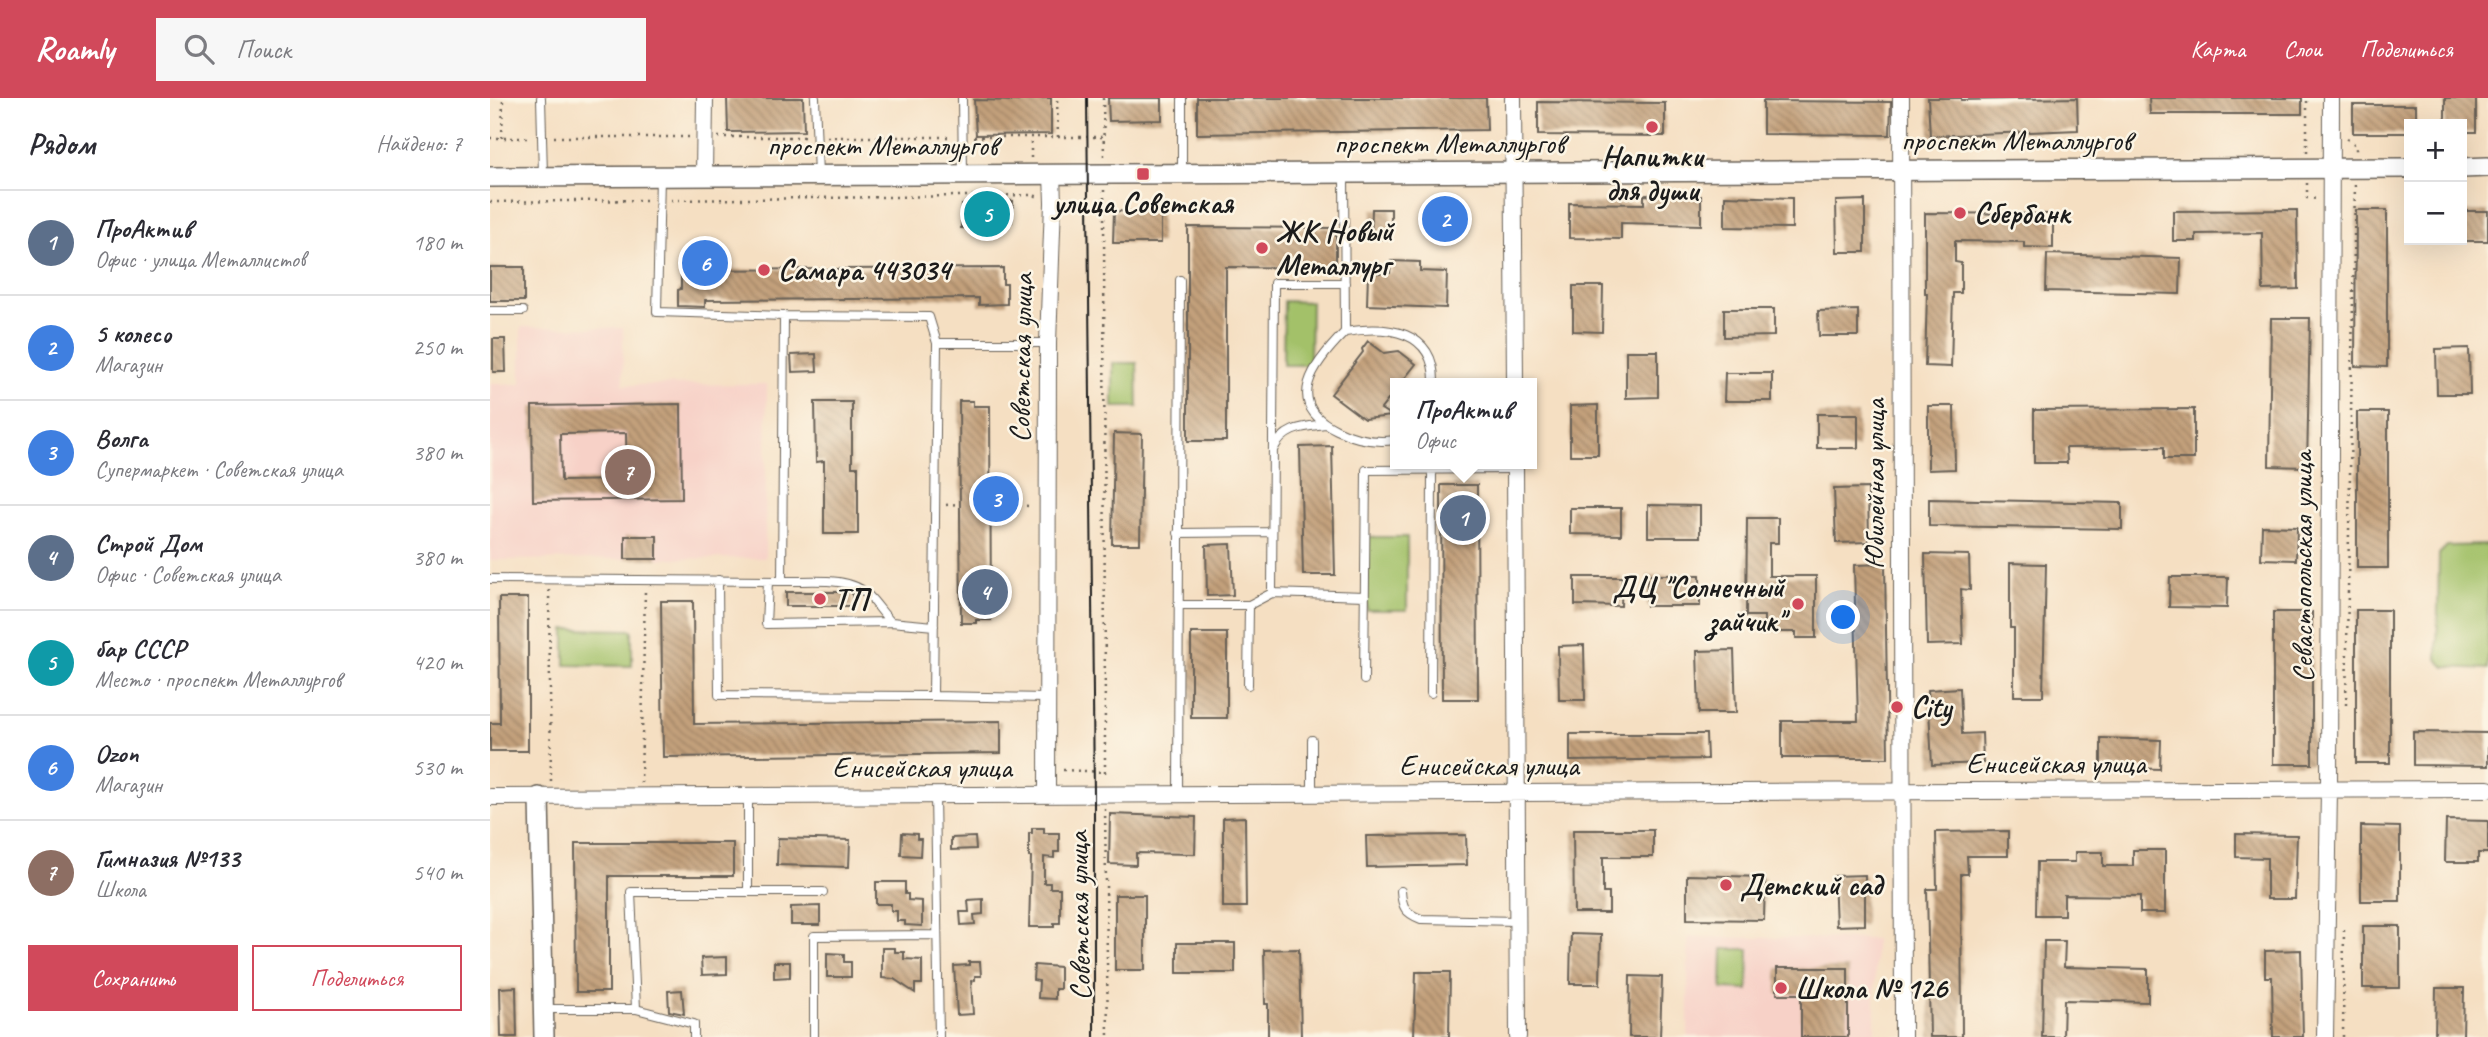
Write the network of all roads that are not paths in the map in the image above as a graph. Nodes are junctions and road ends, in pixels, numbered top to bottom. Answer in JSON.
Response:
{"nodes":[{"id":1,"x":541,"y":98,"type":"edge"},
{"id":2,"x":705,"y":98,"type":"edge"},
{"id":3,"x":815,"y":98,"type":"edge"},
{"id":4,"x":962,"y":98,"type":"edge"},
{"id":5,"x":1182,"y":98,"type":"edge"},
{"id":6,"x":1513,"y":98,"type":"edge"},
{"id":7,"x":1901,"y":98,"type":"edge"},
{"id":8,"x":2330,"y":98,"type":"edge"},
{"id":9,"x":2467,"y":167,"type":"edge"},
{"id":10,"x":2488,"y":167,"type":"edge"},
{"id":11,"x":2331,"y":168,"type":"junction"},
{"id":12,"x":2404,"y":168,"type":"edge"},
{"id":13,"x":1902,"y":170,"type":"junction"},
{"id":14,"x":1514,"y":172,"type":"junction"},
{"id":15,"x":1182,"y":173,"type":"junction"},
{"id":16,"x":1344,"y":173,"type":"junction"},
{"id":17,"x":963,"y":174,"type":"junction"},
{"id":18,"x":1052,"y":174,"type":"junction"},
{"id":19,"x":818,"y":175,"type":"junction"},
{"id":20,"x":543,"y":176,"type":"junction"},
{"id":21,"x":660,"y":176,"type":"junction"},
{"id":22,"x":704,"y":176,"type":"junction"},
{"id":23,"x":490,"y":177,"type":"edge"},
{"id":24,"x":1180,"y":280,"type":"dead end"},
{"id":25,"x":1345,"y":283,"type":"junction"},
{"id":26,"x":490,"y":311,"type":"edge"},
{"id":27,"x":523,"y":311,"type":"dead end"},
{"id":28,"x":784,"y":316,"type":"junction"},
{"id":29,"x":1345,"y":332,"type":"junction"},
{"id":30,"x":937,"y":343,"type":"junction"},
{"id":31,"x":1048,"y":343,"type":"junction"},
{"id":32,"x":1434,"y":378,"type":"edge"},
{"id":33,"x":1515,"y":378,"type":"edge"},
{"id":34,"x":1326,"y":424,"type":"junction"},
{"id":35,"x":1390,"y":440,"type":"edge"},
{"id":36,"x":1272,"y":453,"type":"junction"},
{"id":37,"x":1453,"y":469,"type":"edge"},
{"id":38,"x":1515,"y":469,"type":"edge"},
{"id":39,"x":1432,"y":470,"type":"junction"},
{"id":40,"x":1272,"y":532,"type":"junction"},
{"id":41,"x":1178,"y":533,"type":"junction"},
{"id":42,"x":490,"y":579,"type":"edge"},
{"id":43,"x":718,"y":580,"type":"junction"},
{"id":44,"x":768,"y":581,"type":"junction"},
{"id":45,"x":782,"y":581,"type":"junction"},
{"id":46,"x":1272,"y":593,"type":"junction"},
{"id":47,"x":1365,"y":596,"type":"junction"},
{"id":48,"x":1178,"y":605,"type":"junction"},
{"id":49,"x":1249,"y":605,"type":"junction"},
{"id":50,"x":891,"y":622,"type":"junction"},
{"id":51,"x":934,"y":626,"type":"junction"},
{"id":52,"x":1364,"y":680,"type":"dead end"},
{"id":53,"x":1248,"y":685,"type":"dead end"},
{"id":54,"x":1431,"y":693,"type":"dead end"},
{"id":55,"x":933,"y":696,"type":"junction"},
{"id":56,"x":1046,"y":698,"type":"junction"},
{"id":57,"x":1312,"y":740,"type":"dead end"},
{"id":58,"x":2488,"y":789,"type":"edge"},
{"id":59,"x":2329,"y":790,"type":"junction"},
{"id":60,"x":1903,"y":792,"type":"junction"},
{"id":61,"x":1517,"y":793,"type":"junction"},
{"id":62,"x":1178,"y":794,"type":"junction"},
{"id":63,"x":1312,"y":794,"type":"junction"},
{"id":64,"x":935,"y":795,"type":"junction"},
{"id":65,"x":1047,"y":795,"type":"junction"},
{"id":66,"x":748,"y":796,"type":"junction"},
{"id":67,"x":490,"y":797,"type":"edge"},
{"id":68,"x":545,"y":797,"type":"junction"},
{"id":69,"x":1401,"y":891,"type":"dead end"},
{"id":70,"x":748,"y":892,"type":"junction"},
{"id":71,"x":823,"y":892,"type":"dead end"},
{"id":72,"x":1517,"y":920,"type":"junction"},
{"id":73,"x":937,"y":935,"type":"junction"},
{"id":74,"x":543,"y":1009,"type":"junction"},
{"id":75,"x":636,"y":1009,"type":"junction"},
{"id":76,"x":544,"y":1037,"type":"edge"},
{"id":77,"x":694,"y":1037,"type":"edge"},
{"id":78,"x":814,"y":1037,"type":"edge"},
{"id":79,"x":939,"y":1037,"type":"edge"},
{"id":80,"x":1518,"y":1037,"type":"edge"},
{"id":81,"x":1903,"y":1037,"type":"edge"},
{"id":82,"x":2325,"y":1037,"type":"edge"}],
"edges":[{"from":1,"to":20,"type":"lane"},
{"from":2,"to":22,"type":"street"},
{"from":3,"to":19,"type":"lane"},
{"from":4,"to":17,"type":"lane"},
{"from":5,"to":15,"type":"lane"},
{"from":6,"to":14,"type":"street"},
{"from":7,"to":13,"type":"street","name":"Юбилейная улица"},
{"from":8,"to":11,"type":"street","name":"Севастопольская улица"},
{"from":9,"to":10,"type":"street"},
{"from":11,"to":12,"type":"street","name":"проспект Металлургов"},
{"from":11,"to":13,"type":"street","name":"проспект Металлургов"},
{"from":11,"to":59,"type":"street","name":"Севастопольская улица"},
{"from":13,"to":14,"type":"street","name":"проспект Металлургов"},
{"from":13,"to":60,"type":"street","name":"Юбилейная улица"},
{"from":14,"to":16,"type":"street","name":"проспект Металлургов"},
{"from":14,"to":33,"type":"street"},
{"from":15,"to":16,"type":"street","name":"проспект Металлургов"},
{"from":15,"to":18,"type":"street","name":"проспект Металлургов"},
{"from":16,"to":25,"type":"lane"},
{"from":17,"to":18,"type":"street","name":"проспект Металлургов"},
{"from":17,"to":19,"type":"street","name":"проспект Металлургов"},
{"from":18,"to":31,"type":"street","name":"Советская улица"},
{"from":19,"to":22,"type":"street","name":"проспект Металлургов"},
{"from":20,"to":21,"type":"street","name":"проспект Металлургов"},
{"from":20,"to":23,"type":"street","name":"проспект Металлургов"},
{"from":21,"to":22,"type":"street","name":"проспект Металлургов"},
{"from":21,"to":28,"type":"lane"},
{"from":24,"to":41,"type":"lane"},
{"from":25,"to":29,"type":"lane"},
{"from":25,"to":36,"type":"lane"},
{"from":26,"to":27,"type":"lane"},
{"from":28,"to":30,"type":"lane"},
{"from":28,"to":45,"type":"lane"},
{"from":29,"to":32,"type":"lane"},
{"from":29,"to":34,"type":"lane"},
{"from":30,"to":31,"type":"lane"},
{"from":30,"to":51,"type":"lane"},
{"from":31,"to":56,"type":"street","name":"Советская улица"},
{"from":34,"to":35,"type":"lane"},
{"from":34,"to":36,"type":"lane"},
{"from":36,"to":40,"type":"lane"},
{"from":37,"to":39,"type":"lane"},
{"from":38,"to":61,"type":"street"},
{"from":39,"to":47,"type":"lane"},
{"from":39,"to":54,"type":"lane"},
{"from":40,"to":41,"type":"lane"},
{"from":40,"to":46,"type":"lane"},
{"from":41,"to":48,"type":"lane"},
{"from":42,"to":43,"type":"lane"},
{"from":43,"to":44,"type":"lane"},
{"from":43,"to":55,"type":"lane"},
{"from":44,"to":45,"type":"lane"},
{"from":44,"to":50,"type":"lane"},
{"from":45,"to":50,"type":"lane"},
{"from":46,"to":47,"type":"lane"},
{"from":46,"to":49,"type":"lane"},
{"from":47,"to":52,"type":"lane"},
{"from":48,"to":49,"type":"lane"},
{"from":48,"to":62,"type":"lane"},
{"from":49,"to":53,"type":"lane"},
{"from":50,"to":51,"type":"lane"},
{"from":51,"to":55,"type":"lane"},
{"from":55,"to":56,"type":"lane"},
{"from":56,"to":65,"type":"street","name":"Советская улица"},
{"from":57,"to":63,"type":"lane"},
{"from":58,"to":59,"type":"street","name":"Енисейская улица"},
{"from":59,"to":60,"type":"street","name":"Енисейская улица"},
{"from":59,"to":82,"type":"street","name":"Севастопольская улица"},
{"from":60,"to":61,"type":"street","name":"Енисейская улица"},
{"from":60,"to":81,"type":"street","name":"Юбилейная улица"},
{"from":61,"to":63,"type":"street","name":"Енисейская улица"},
{"from":61,"to":72,"type":"street"},
{"from":62,"to":63,"type":"street","name":"Енисейская улица"},
{"from":62,"to":65,"type":"street","name":"Енисейская улица"},
{"from":64,"to":65,"type":"street","name":"Енисейская улица"},
{"from":64,"to":66,"type":"street","name":"Енисейская улица"},
{"from":64,"to":73,"type":"lane"},
{"from":66,"to":68,"type":"street","name":"Енисейская улица"},
{"from":66,"to":70,"type":"lane"},
{"from":67,"to":68,"type":"street","name":"Енисейская улица"},
{"from":68,"to":74,"type":"street"},
{"from":69,"to":72,"type":"lane"},
{"from":70,"to":71,"type":"lane"},
{"from":70,"to":75,"type":"lane"},
{"from":72,"to":80,"type":"street"},
{"from":73,"to":78,"type":"lane"},
{"from":73,"to":79,"type":"lane"},
{"from":74,"to":75,"type":"lane"},
{"from":74,"to":76,"type":"street"},
{"from":75,"to":77,"type":"lane"}]}
